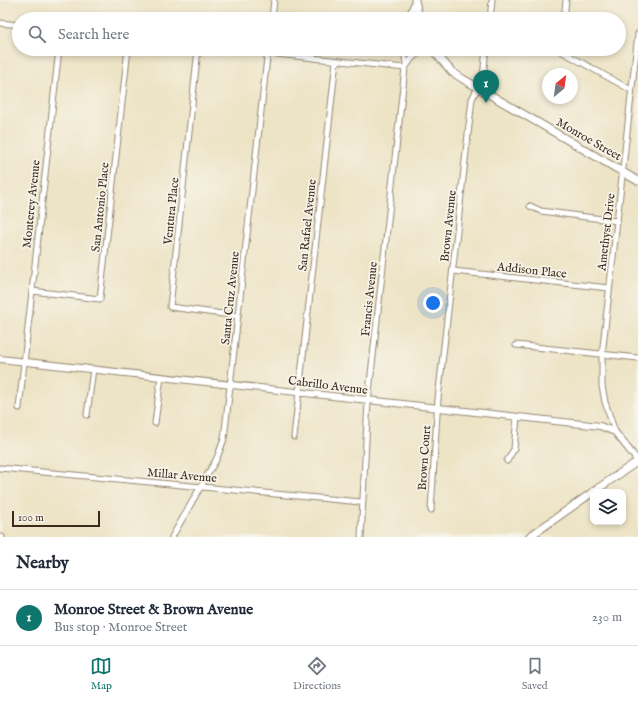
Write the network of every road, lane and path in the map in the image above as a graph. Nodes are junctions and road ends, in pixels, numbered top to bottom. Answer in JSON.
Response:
{"nodes":[{"id":1,"x":274,"y":0,"type":"edge"},
{"id":2,"x":415,"y":0,"type":"edge"},
{"id":3,"x":492,"y":0,"type":"edge"},
{"id":4,"x":566,"y":0,"type":"edge"},
{"id":5,"x":273,"y":12,"type":"edge"},
{"id":6,"x":411,"y":12,"type":"edge"},
{"id":7,"x":418,"y":12,"type":"edge"},
{"id":8,"x":491,"y":12,"type":"edge"},
{"id":9,"x":565,"y":12,"type":"edge"},
{"id":10,"x":0,"y":23,"type":"edge"},
{"id":11,"x":12,"y":24,"type":"edge"},
{"id":12,"x":638,"y":34,"type":"edge"},
{"id":13,"x":58,"y":56,"type":"edge"},
{"id":14,"x":127,"y":56,"type":"edge"},
{"id":15,"x":197,"y":56,"type":"edge"},
{"id":16,"x":266,"y":56,"type":"edge"},
{"id":17,"x":302,"y":56,"type":"edge"},
{"id":18,"x":404,"y":56,"type":"edge"},
{"id":19,"x":417,"y":56,"type":"edge"},
{"id":20,"x":438,"y":56,"type":"edge"},
{"id":21,"x":485,"y":56,"type":"edge"},
{"id":22,"x":570,"y":56,"type":"edge"},
{"id":23,"x":336,"y":61,"type":"junction"},
{"id":24,"x":405,"y":67,"type":"junction"},
{"id":25,"x":478,"y":88,"type":"junction"},
{"id":26,"x":631,"y":90,"type":"junction"},
{"id":27,"x":623,"y":172,"type":"junction"},
{"id":28,"x":638,"y":181,"type":"edge"},
{"id":29,"x":530,"y":206,"type":"dead end"},
{"id":30,"x":617,"y":221,"type":"junction"},
{"id":31,"x":453,"y":271,"type":"junction"},
{"id":32,"x":609,"y":288,"type":"junction"},
{"id":33,"x":32,"y":292,"type":"junction"},
{"id":34,"x":238,"y":316,"type":"junction"},
{"id":35,"x":516,"y":346,"type":"dead end"},
{"id":36,"x":602,"y":355,"type":"junction"},
{"id":37,"x":638,"y":358,"type":"edge"},
{"id":38,"x":0,"y":359,"type":"edge"},
{"id":39,"x":24,"y":361,"type":"junction"},
{"id":40,"x":93,"y":369,"type":"junction"},
{"id":41,"x":161,"y":377,"type":"junction"},
{"id":42,"x":231,"y":384,"type":"junction"},
{"id":43,"x":299,"y":392,"type":"junction"},
{"id":44,"x":368,"y":400,"type":"junction"},
{"id":45,"x":19,"y":408,"type":"dead end"},
{"id":46,"x":437,"y":408,"type":"junction"},
{"id":47,"x":87,"y":415,"type":"dead end"},
{"id":48,"x":517,"y":417,"type":"junction"},
{"id":49,"x":155,"y":423,"type":"dead end"},
{"id":50,"x":615,"y":432,"type":"junction"},
{"id":51,"x":294,"y":437,"type":"dead end"},
{"id":52,"x":638,"y":461,"type":"edge"},
{"id":53,"x":507,"y":462,"type":"dead end"},
{"id":54,"x":0,"y":468,"type":"edge"},
{"id":55,"x":200,"y":487,"type":"junction"},
{"id":56,"x":597,"y":489,"type":"edge"},
{"id":57,"x":590,"y":494,"type":"edge"},
{"id":58,"x":361,"y":502,"type":"junction"},
{"id":59,"x":431,"y":510,"type":"dead end"},
{"id":60,"x":172,"y":537,"type":"edge"},
{"id":61,"x":360,"y":537,"type":"edge"},
{"id":62,"x":528,"y":537,"type":"edge"}],
"edges":[{"from":1,"to":5,"type":"street"},
{"from":2,"to":6,"type":"street"},
{"from":2,"to":7,"type":"main road"},
{"from":3,"to":8,"type":"street"},
{"from":4,"to":9,"type":"street"},
{"from":10,"to":11,"type":"street"},
{"from":12,"to":26,"type":"street","name":"Amethyst Drive"},
{"from":13,"to":33,"type":"street","name":"Monterey Avenue"},
{"from":14,"to":33,"type":"street","name":"San Antonio Place"},
{"from":15,"to":34,"type":"street","name":"Ventura Place"},
{"from":16,"to":34,"type":"street","name":"Santa Cruz Avenue"},
{"from":17,"to":23,"type":"street"},
{"from":18,"to":24,"type":"street","name":"Francis Avenue"},
{"from":19,"to":24,"type":"street"},
{"from":20,"to":25,"type":"main road","name":"Monroe Street"},
{"from":21,"to":25,"type":"street","name":"Brown Avenue"},
{"from":22,"to":26,"type":"street"},
{"from":23,"to":24,"type":"street"},
{"from":23,"to":43,"type":"street","name":"San Rafael Avenue"},
{"from":24,"to":44,"type":"street","name":"Francis Avenue"},
{"from":25,"to":27,"type":"main road","name":"Monroe Street"},
{"from":25,"to":31,"type":"street","name":"Brown Avenue"},
{"from":26,"to":27,"type":"street","name":"Amethyst Drive"},
{"from":27,"to":28,"type":"main road","name":"Monroe Street"},
{"from":27,"to":30,"type":"street","name":"Amethyst Drive"},
{"from":29,"to":30,"type":"street"},
{"from":30,"to":32,"type":"street","name":"Amethyst Drive"},
{"from":31,"to":32,"type":"street","name":"Addison Place"},
{"from":31,"to":46,"type":"street","name":"Brown Avenue"},
{"from":32,"to":36,"type":"street","name":"Amethyst Drive"},
{"from":33,"to":39,"type":"street","name":"Monterey Avenue"},
{"from":34,"to":42,"type":"street","name":"Santa Cruz Avenue"},
{"from":35,"to":36,"type":"street"},
{"from":36,"to":37,"type":"street"},
{"from":36,"to":50,"type":"street","name":"Amethyst Drive"},
{"from":38,"to":39,"type":"street","name":"Cabrillo Avenue"},
{"from":39,"to":40,"type":"street","name":"Cabrillo Avenue"},
{"from":39,"to":45,"type":"street","name":"Monterey Avenue"},
{"from":40,"to":41,"type":"street","name":"Cabrillo Avenue"},
{"from":40,"to":47,"type":"street"},
{"from":41,"to":42,"type":"street","name":"Cabrillo Avenue"},
{"from":41,"to":49,"type":"street"},
{"from":42,"to":43,"type":"street","name":"Cabrillo Avenue"},
{"from":42,"to":55,"type":"street","name":"Santa Cruz Avenue"},
{"from":43,"to":44,"type":"street","name":"Cabrillo Avenue"},
{"from":43,"to":51,"type":"street","name":"San Rafael Avenue"},
{"from":44,"to":46,"type":"street","name":"Cabrillo Avenue"},
{"from":44,"to":58,"type":"street","name":"Francis Avenue"},
{"from":46,"to":48,"type":"street","name":"Cabrillo Avenue"},
{"from":46,"to":59,"type":"street","name":"Brown Court"},
{"from":48,"to":50,"type":"street","name":"Cabrillo Avenue"},
{"from":48,"to":53,"type":"street"},
{"from":50,"to":52,"type":"street"},
{"from":52,"to":56,"type":"main road"},
{"from":54,"to":55,"type":"street","name":"Millar Avenue"},
{"from":55,"to":58,"type":"street","name":"Millar Avenue"},
{"from":55,"to":60,"type":"street","name":"Santa Cruz Avenue"},
{"from":57,"to":62,"type":"main road"},
{"from":58,"to":61,"type":"street","name":"Francis Avenue"}]}
